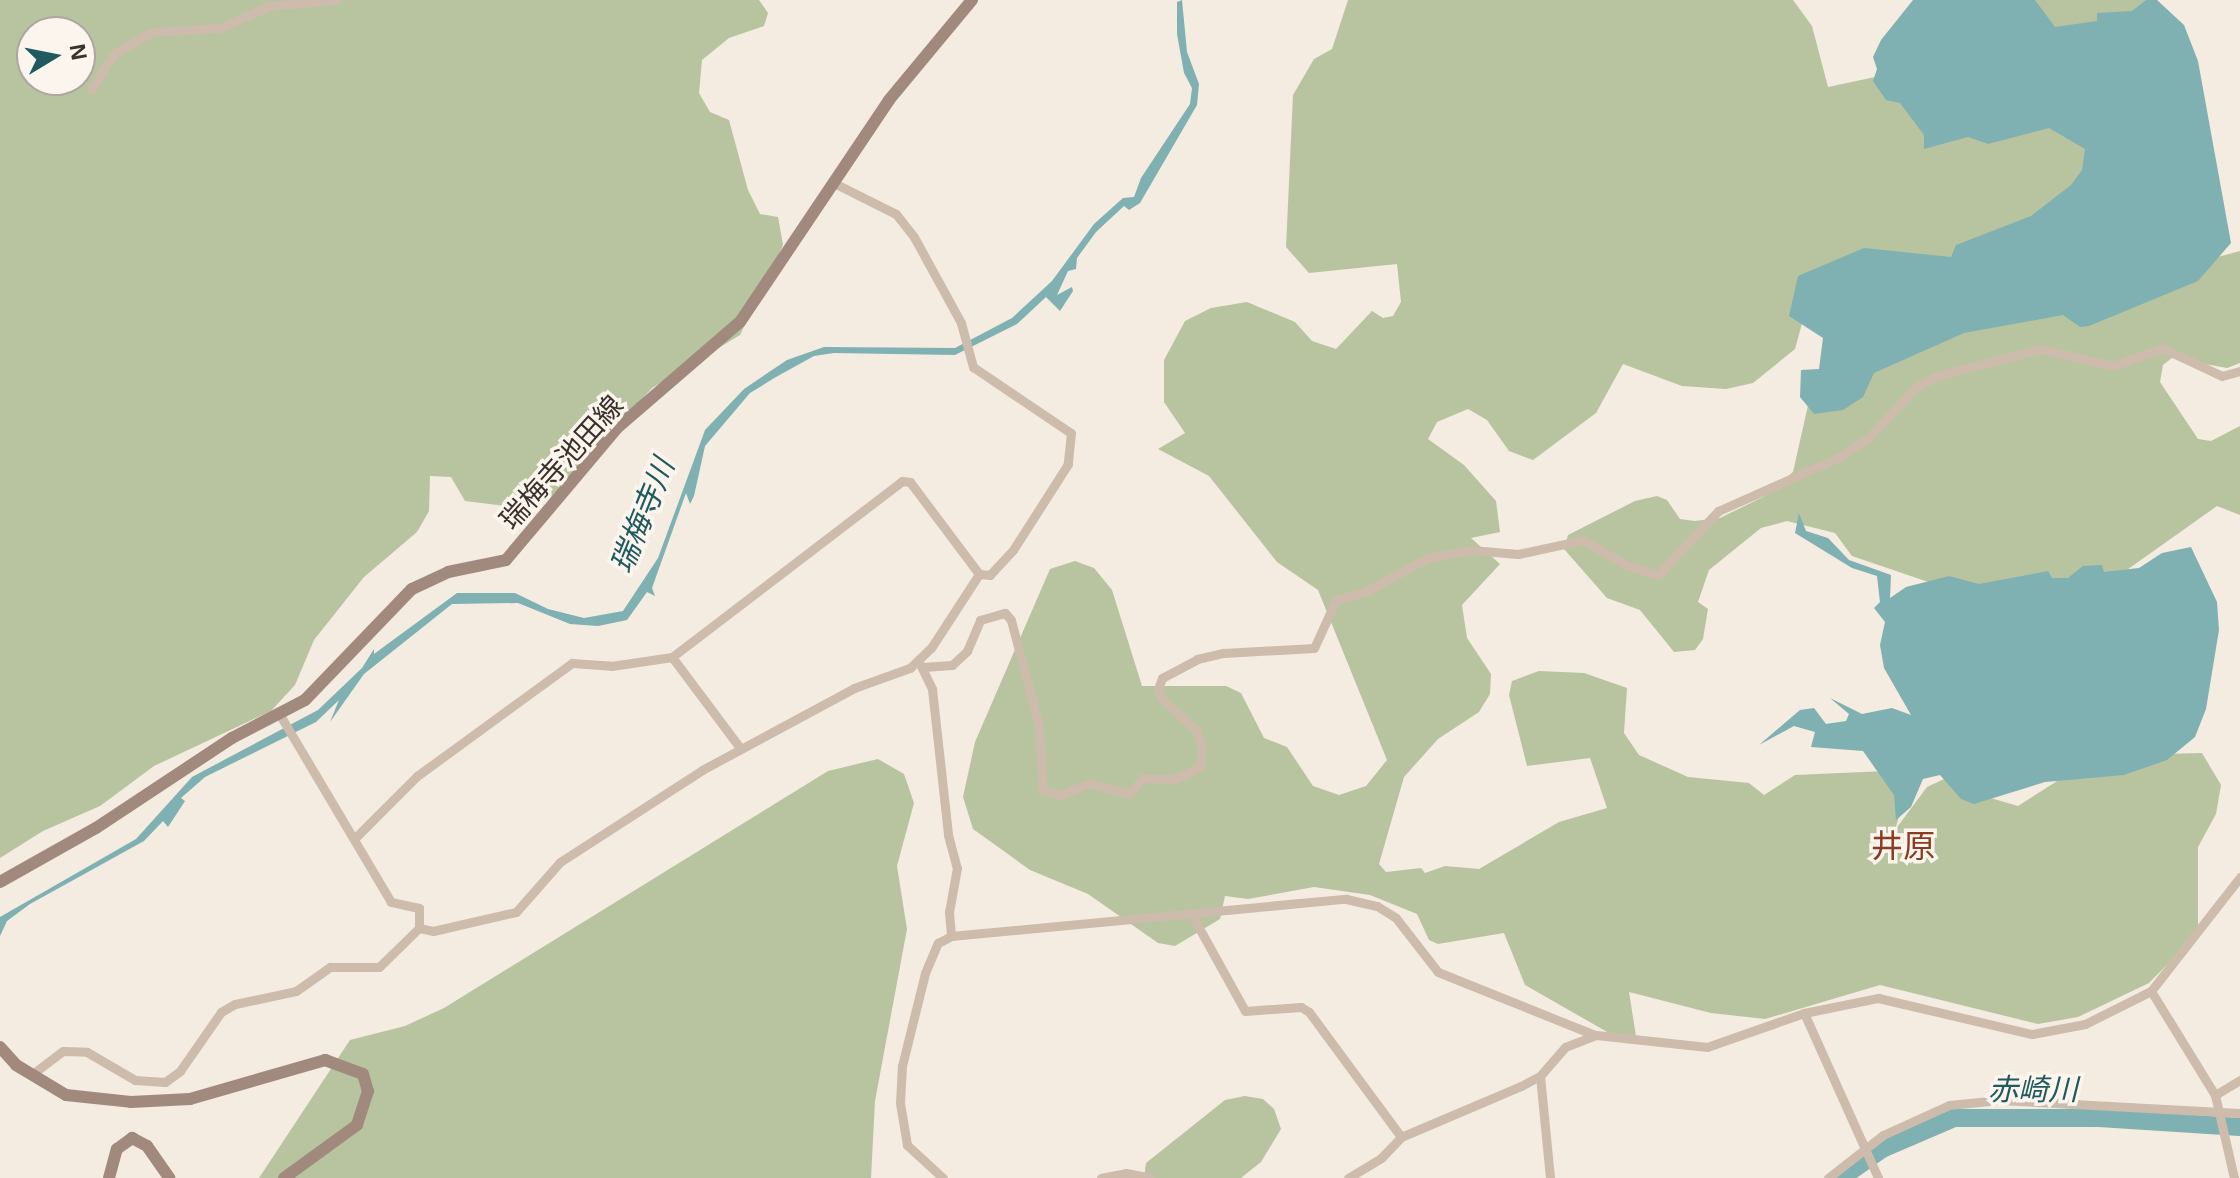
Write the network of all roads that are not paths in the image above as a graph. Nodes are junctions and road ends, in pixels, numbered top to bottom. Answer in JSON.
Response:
{"nodes":[{"id":1,"x":337,"y":0,"type":"edge"},
{"id":2,"x":972,"y":0,"type":"edge"},
{"id":3,"x":96,"y":82,"type":"edge"},
{"id":4,"x":834,"y":183,"type":"junction"},
{"id":5,"x":2240,"y":371,"type":"edge"},
{"id":6,"x":979,"y":574,"type":"junction"},
{"id":7,"x":672,"y":657,"type":"junction"},
{"id":8,"x":921,"y":664,"type":"junction"},
{"id":9,"x":278,"y":712,"type":"junction"},
{"id":10,"x":740,"y":748,"type":"junction"},
{"id":11,"x":356,"y":837,"type":"junction"},
{"id":12,"x":2240,"y":877,"type":"edge"},
{"id":13,"x":0,"y":882,"type":"edge"},
{"id":14,"x":1193,"y":917,"type":"junction"},
{"id":15,"x":419,"y":928,"type":"junction"},
{"id":16,"x":951,"y":936,"type":"junction"},
{"id":17,"x":2151,"y":991,"type":"junction"},
{"id":18,"x":1804,"y":1013,"type":"junction"},
{"id":19,"x":1596,"y":1035,"type":"junction"},
{"id":20,"x":0,"y":1047,"type":"edge"},
{"id":21,"x":31,"y":1075,"type":"junction"},
{"id":22,"x":1540,"y":1076,"type":"junction"},
{"id":23,"x":2240,"y":1080,"type":"edge"},
{"id":24,"x":2215,"y":1095,"type":"junction"},
{"id":25,"x":2222,"y":1112,"type":"junction"},
{"id":26,"x":2240,"y":1113,"type":"edge"},
{"id":27,"x":1401,"y":1137,"type":"junction"},
{"id":28,"x":1865,"y":1147,"type":"junction"},
{"id":29,"x":109,"y":1178,"type":"edge"},
{"id":30,"x":169,"y":1178,"type":"edge"},
{"id":31,"x":284,"y":1178,"type":"edge"},
{"id":32,"x":943,"y":1178,"type":"edge"},
{"id":33,"x":1101,"y":1178,"type":"edge"},
{"id":34,"x":1151,"y":1178,"type":"edge"},
{"id":35,"x":1348,"y":1178,"type":"edge"},
{"id":36,"x":1550,"y":1178,"type":"edge"},
{"id":37,"x":1828,"y":1178,"type":"edge"},
{"id":38,"x":1878,"y":1178,"type":"edge"},
{"id":39,"x":2234,"y":1178,"type":"edge"}],
"edges":[{"from":1,"to":3,"type":"street"},
{"from":2,"to":4,"type":"main road","name":"瑞梅寺池田線"},
{"from":4,"to":6,"type":"street"},
{"from":4,"to":9,"type":"main road","name":"瑞梅寺池田線"},
{"from":5,"to":8,"type":"street"},
{"from":6,"to":7,"type":"street"},
{"from":6,"to":8,"type":"street"},
{"from":7,"to":10,"type":"street"},
{"from":7,"to":11,"type":"street"},
{"from":8,"to":10,"type":"street"},
{"from":8,"to":16,"type":"street"},
{"from":9,"to":11,"type":"street"},
{"from":9,"to":13,"type":"main road","name":"瑞梅寺池田線"},
{"from":10,"to":15,"type":"street"},
{"from":11,"to":15,"type":"street"},
{"from":12,"to":17,"type":"street"},
{"from":14,"to":16,"type":"street"},
{"from":14,"to":19,"type":"street"},
{"from":14,"to":27,"type":"street"},
{"from":15,"to":21,"type":"street"},
{"from":16,"to":32,"type":"street"},
{"from":17,"to":18,"type":"street"},
{"from":17,"to":24,"type":"street"},
{"from":18,"to":19,"type":"street"},
{"from":18,"to":28,"type":"street"},
{"from":19,"to":22,"type":"street"},
{"from":20,"to":21,"type":"main road"},
{"from":21,"to":31,"type":"main road"},
{"from":22,"to":27,"type":"street"},
{"from":22,"to":36,"type":"street"},
{"from":23,"to":24,"type":"street"},
{"from":24,"to":25,"type":"street"},
{"from":25,"to":26,"type":"street"},
{"from":25,"to":28,"type":"street"},
{"from":25,"to":39,"type":"street"},
{"from":27,"to":35,"type":"street"},
{"from":28,"to":37,"type":"street"},
{"from":28,"to":38,"type":"street"},
{"from":29,"to":30,"type":"main road"},
{"from":33,"to":34,"type":"street"}]}
